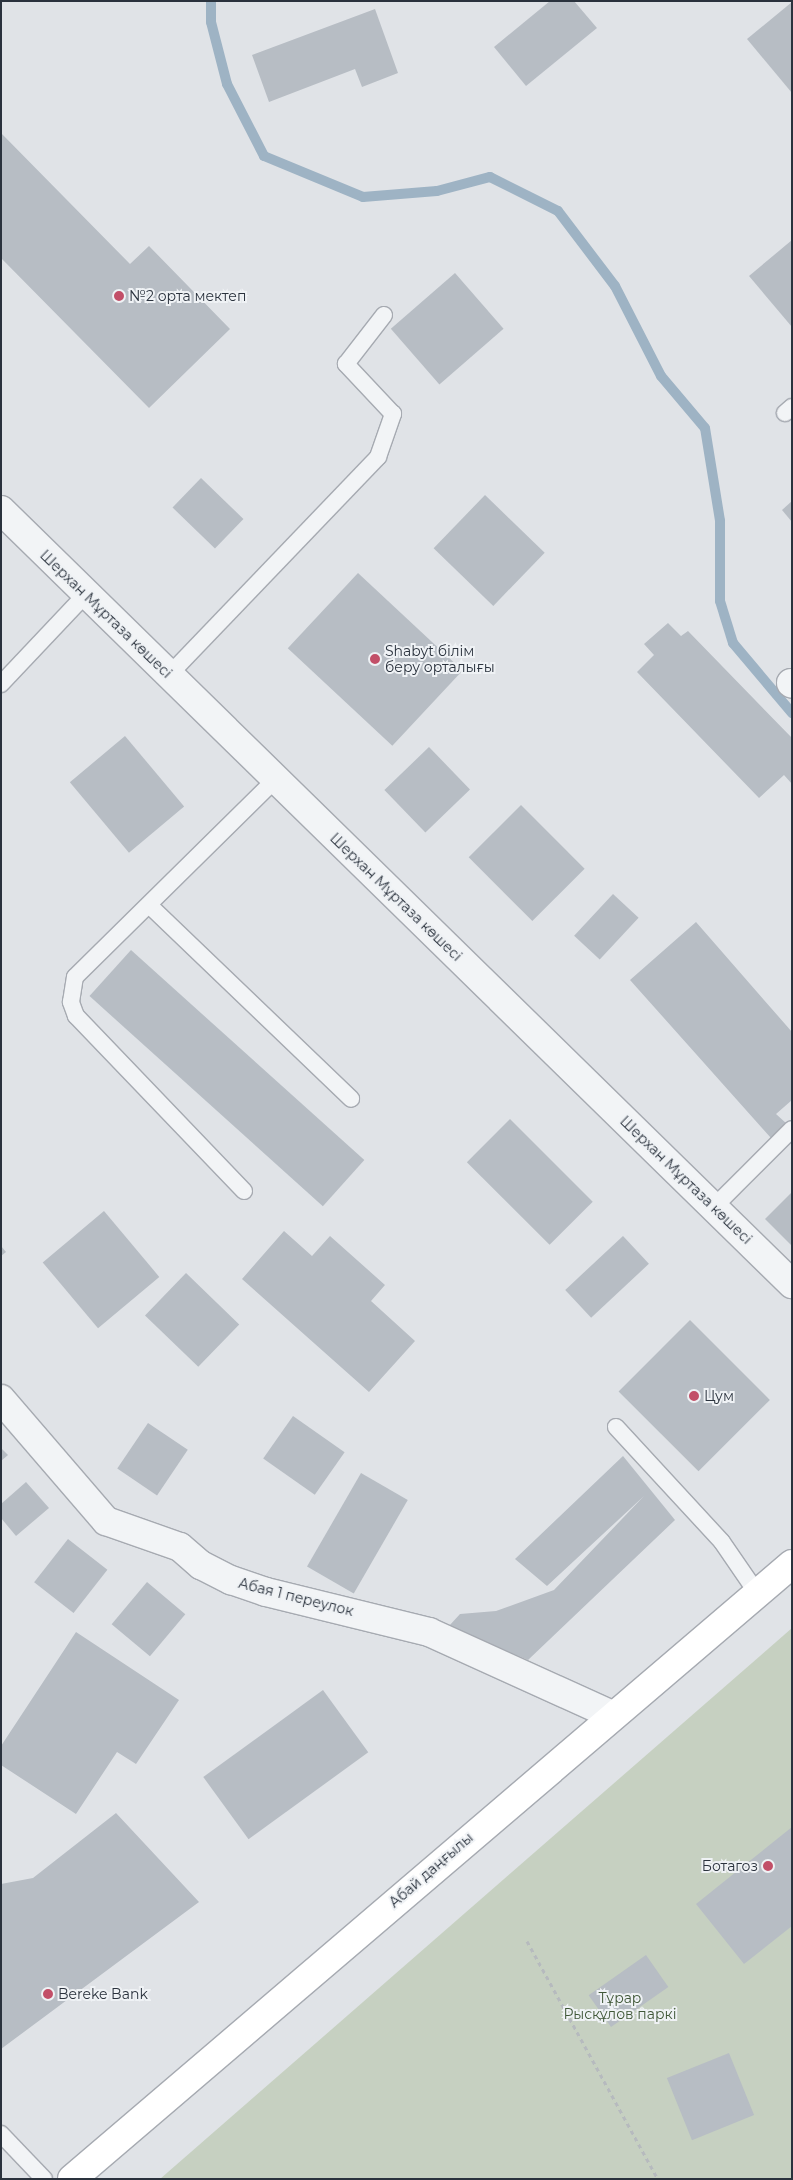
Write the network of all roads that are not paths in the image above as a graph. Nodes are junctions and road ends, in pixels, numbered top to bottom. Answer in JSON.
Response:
{"nodes":[{"id":1,"x":384,"y":315,"type":"dead end"},
{"id":2,"x":1,"y":510,"type":"edge"},
{"id":3,"x":86,"y":594,"type":"junction"},
{"id":4,"x":169,"y":675,"type":"junction"},
{"id":5,"x":1,"y":684,"type":"edge"},
{"id":6,"x":276,"y":780,"type":"junction"},
{"id":7,"x":149,"y":905,"type":"junction"},
{"id":8,"x":351,"y":1099,"type":"dead end"},
{"id":9,"x":792,"y":1129,"type":"edge"},
{"id":10,"x":244,"y":1191,"type":"dead end"},
{"id":11,"x":714,"y":1207,"type":"junction"},
{"id":12,"x":792,"y":1284,"type":"edge"},
{"id":13,"x":1,"y":1399,"type":"edge"},
{"id":14,"x":616,"y":1427,"type":"dead end"},
{"id":15,"x":792,"y":1564,"type":"edge"},
{"id":16,"x":757,"y":1593,"type":"junction"},
{"id":17,"x":612,"y":1715,"type":"junction"},
{"id":18,"x":1,"y":2134,"type":"edge"},
{"id":19,"x":44,"y":2179,"type":"edge"},
{"id":20,"x":72,"y":2179,"type":"edge"}],
"edges":[{"from":1,"to":4,"type":"lane"},
{"from":2,"to":3,"type":"street","name":"Шерхан Мұртаза көшесі"},
{"from":3,"to":4,"type":"street","name":"Шерхан Мұртаза көшесі"},
{"from":3,"to":5,"type":"lane"},
{"from":4,"to":6,"type":"street","name":"Шерхан Мұртаза көшесі"},
{"from":6,"to":7,"type":"lane"},
{"from":6,"to":11,"type":"street","name":"Шерхан Мұртаза көшесі"},
{"from":7,"to":8,"type":"lane"},
{"from":7,"to":10,"type":"lane"},
{"from":9,"to":11,"type":"lane"},
{"from":11,"to":12,"type":"street","name":"Шерхан Мұртаза көшесі"},
{"from":13,"to":17,"type":"street","name":"Абая 1 переулок"},
{"from":14,"to":16,"type":"lane"},
{"from":15,"to":16,"type":"main road","name":"Абай даңғылы"},
{"from":16,"to":17,"type":"main road","name":"Абай даңғылы"},
{"from":17,"to":20,"type":"main road","name":"Абай даңғылы"},
{"from":18,"to":19,"type":"lane"}]}
